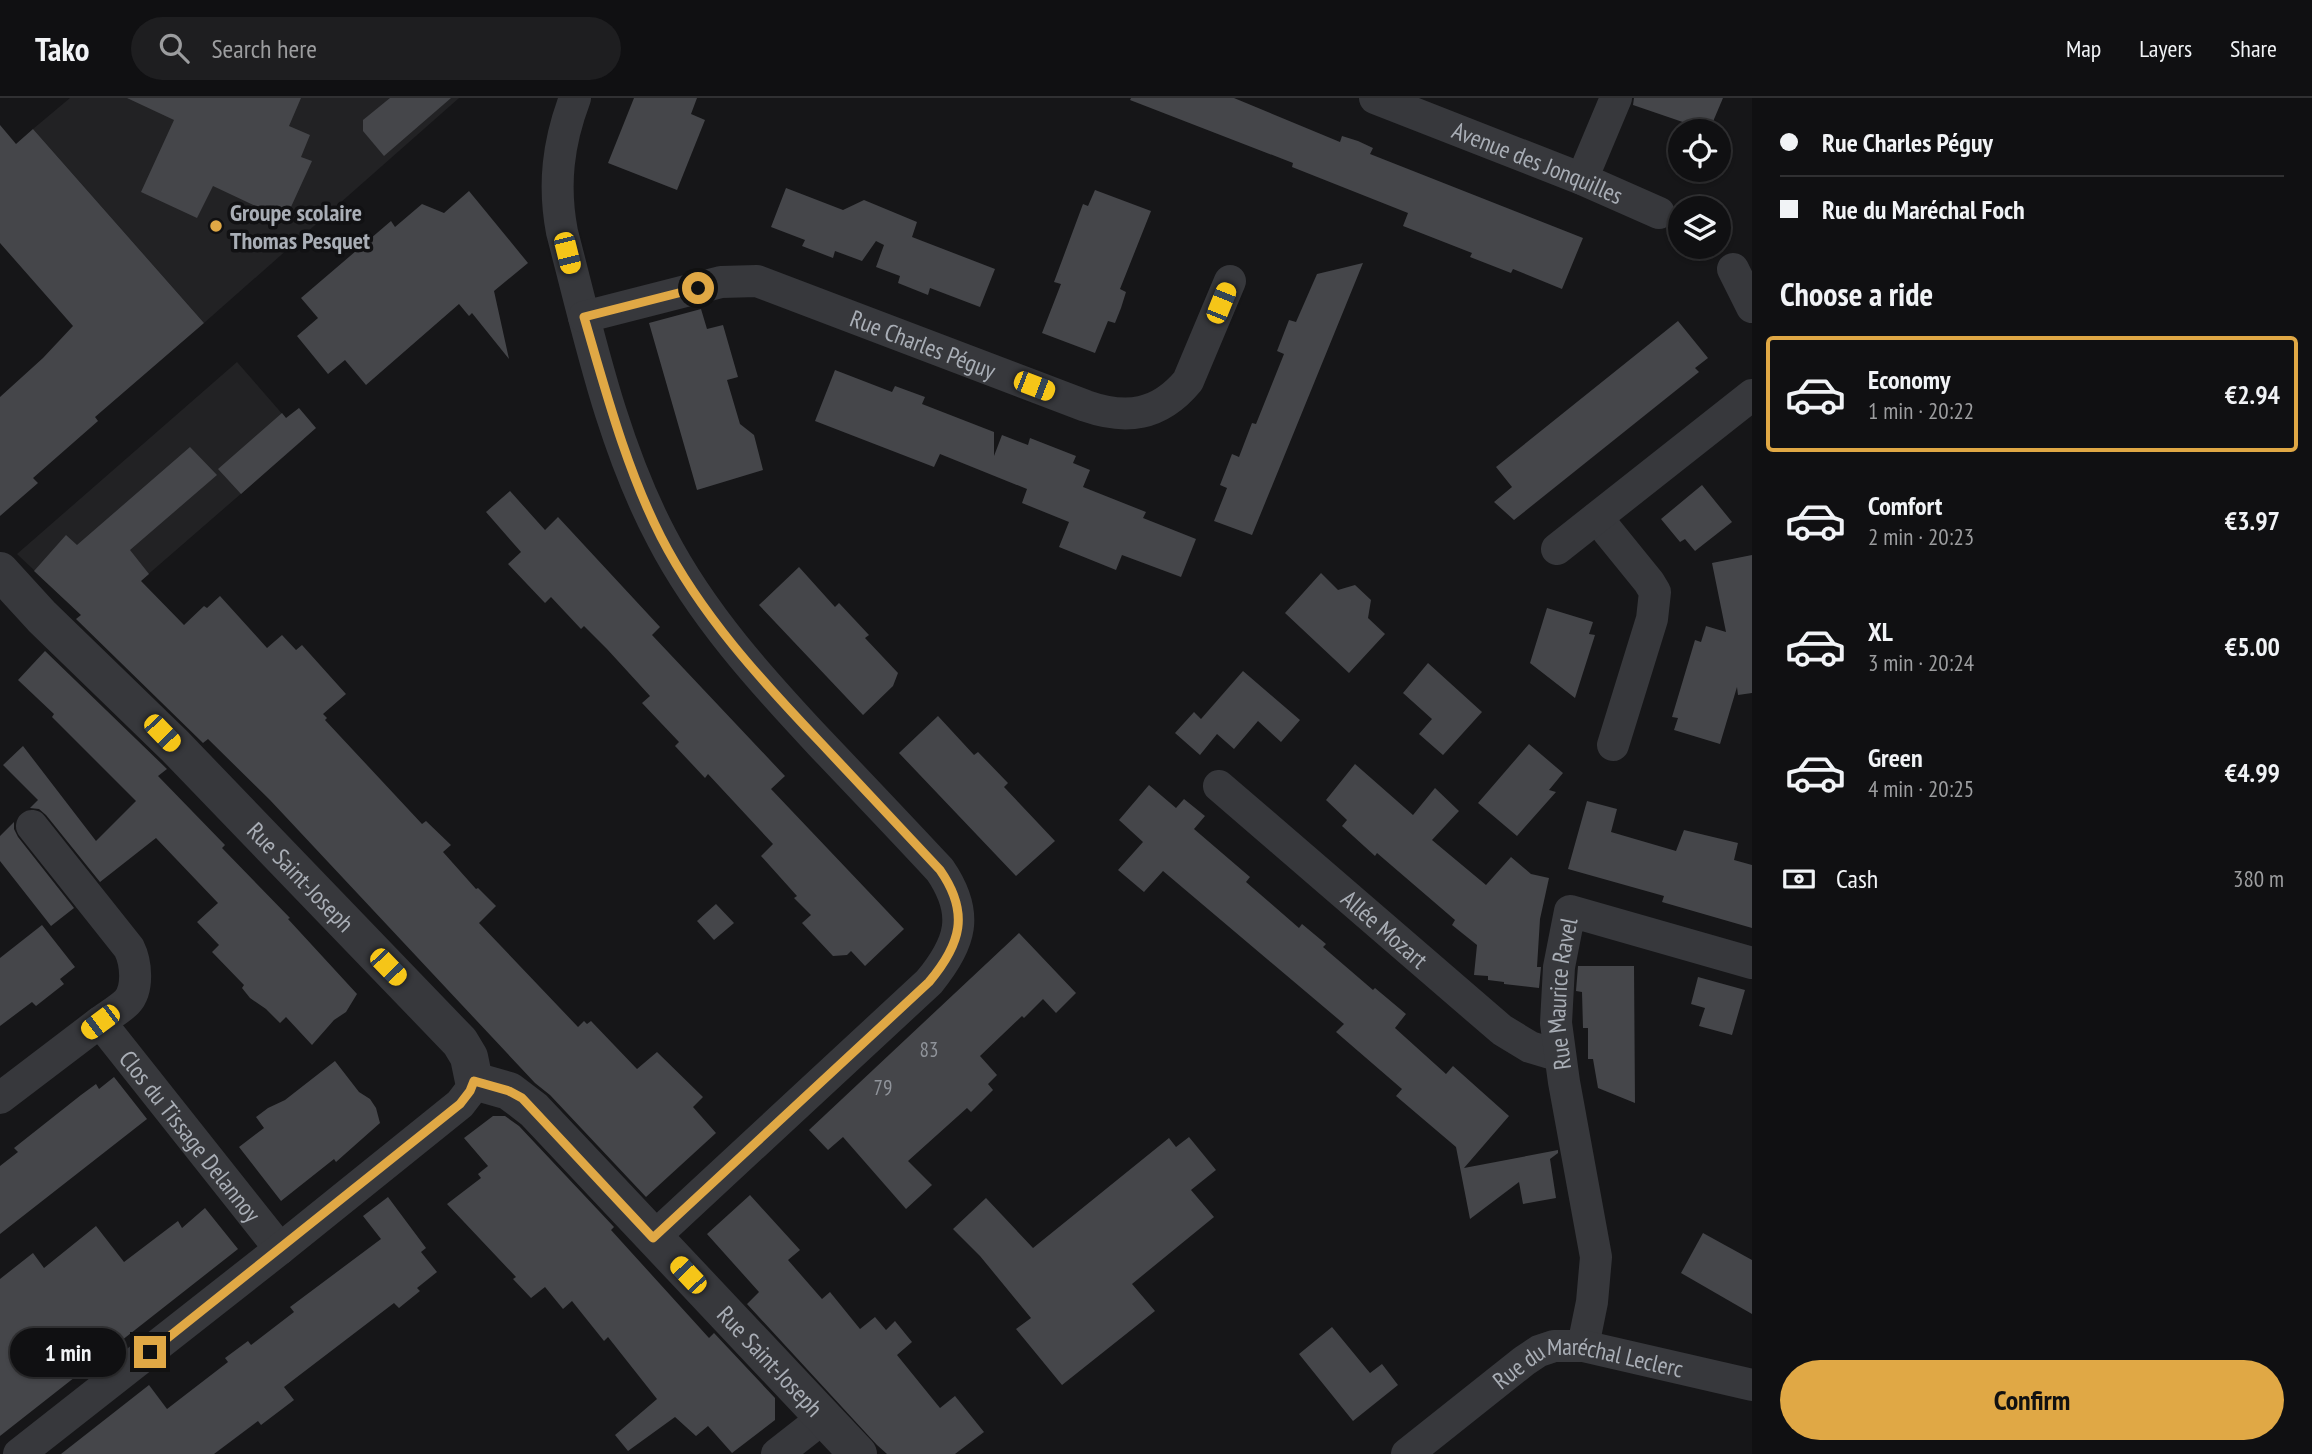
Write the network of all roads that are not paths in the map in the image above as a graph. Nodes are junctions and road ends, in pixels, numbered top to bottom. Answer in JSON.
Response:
{"nodes":[{"id":1,"x":575,"y":98,"type":"edge"},
{"id":2,"x":1375,"y":98,"type":"edge"},
{"id":3,"x":1616,"y":98,"type":"edge"},
{"id":4,"x":1582,"y":179,"type":"junction"},
{"id":5,"x":1659,"y":213,"type":"dead end"},
{"id":6,"x":1733,"y":270,"type":"dead end"},
{"id":7,"x":1230,"y":281,"type":"dead end"},
{"id":8,"x":1752,"y":307,"type":"edge"},
{"id":9,"x":584,"y":317,"type":"junction"},
{"id":10,"x":1752,"y":395,"type":"edge"},
{"id":11,"x":1597,"y":518,"type":"junction"},
{"id":12,"x":1557,"y":549,"type":"dead end"},
{"id":13,"x":0,"y":571,"type":"edge"},
{"id":14,"x":1613,"y":745,"type":"dead end"},
{"id":15,"x":1219,"y":786,"type":"dead end"},
{"id":16,"x":32,"y":826,"type":"dead end"},
{"id":17,"x":1752,"y":962,"type":"edge"},
{"id":18,"x":100,"y":1022,"type":"junction"},
{"id":19,"x":1559,"y":1056,"type":"junction"},
{"id":20,"x":474,"y":1081,"type":"junction"},
{"id":21,"x":0,"y":1098,"type":"edge"},
{"id":22,"x":653,"y":1238,"type":"junction"},
{"id":23,"x":280,"y":1250,"type":"junction"},
{"id":24,"x":1583,"y":1346,"type":"junction"},
{"id":25,"x":1752,"y":1385,"type":"edge"},
{"id":26,"x":823,"y":1418,"type":"junction"},
{"id":27,"x":19,"y":1454,"type":"edge"},
{"id":28,"x":777,"y":1454,"type":"edge"},
{"id":29,"x":858,"y":1454,"type":"edge"},
{"id":30,"x":1407,"y":1454,"type":"edge"}],
"edges":[{"from":1,"to":9,"type":"street"},
{"from":2,"to":4,"type":"street","name":"Avenue des Jonquilles"},
{"from":3,"to":4,"type":"street"},
{"from":4,"to":5,"type":"street","name":"Avenue des Jonquilles"},
{"from":6,"to":8,"type":"street"},
{"from":7,"to":9,"type":"street","name":"Rue Charles Péguy"},
{"from":9,"to":22,"type":"street"},
{"from":10,"to":11,"type":"street"},
{"from":11,"to":12,"type":"street"},
{"from":11,"to":14,"type":"street"},
{"from":13,"to":20,"type":"street","name":"Rue Saint-Joseph"},
{"from":15,"to":19,"type":"street","name":"Allée Mozart"},
{"from":16,"to":18,"type":"street"},
{"from":17,"to":19,"type":"street","name":"Rue Maurice Ravel"},
{"from":18,"to":21,"type":"street"},
{"from":18,"to":23,"type":"street","name":"Clos du Tissage Delannoy"},
{"from":19,"to":24,"type":"street","name":"Rue Maurice Ravel"},
{"from":20,"to":22,"type":"street","name":"Rue Saint-Joseph"},
{"from":20,"to":23,"type":"street"},
{"from":22,"to":26,"type":"street","name":"Rue Saint-Joseph"},
{"from":23,"to":27,"type":"street"},
{"from":24,"to":25,"type":"street","name":"Rue du Maréchal Leclerc"},
{"from":24,"to":30,"type":"street","name":"Rue du Maréchal Leclerc"},
{"from":26,"to":28,"type":"street"},
{"from":26,"to":29,"type":"street","name":"Rue Saint-Joseph"}]}
